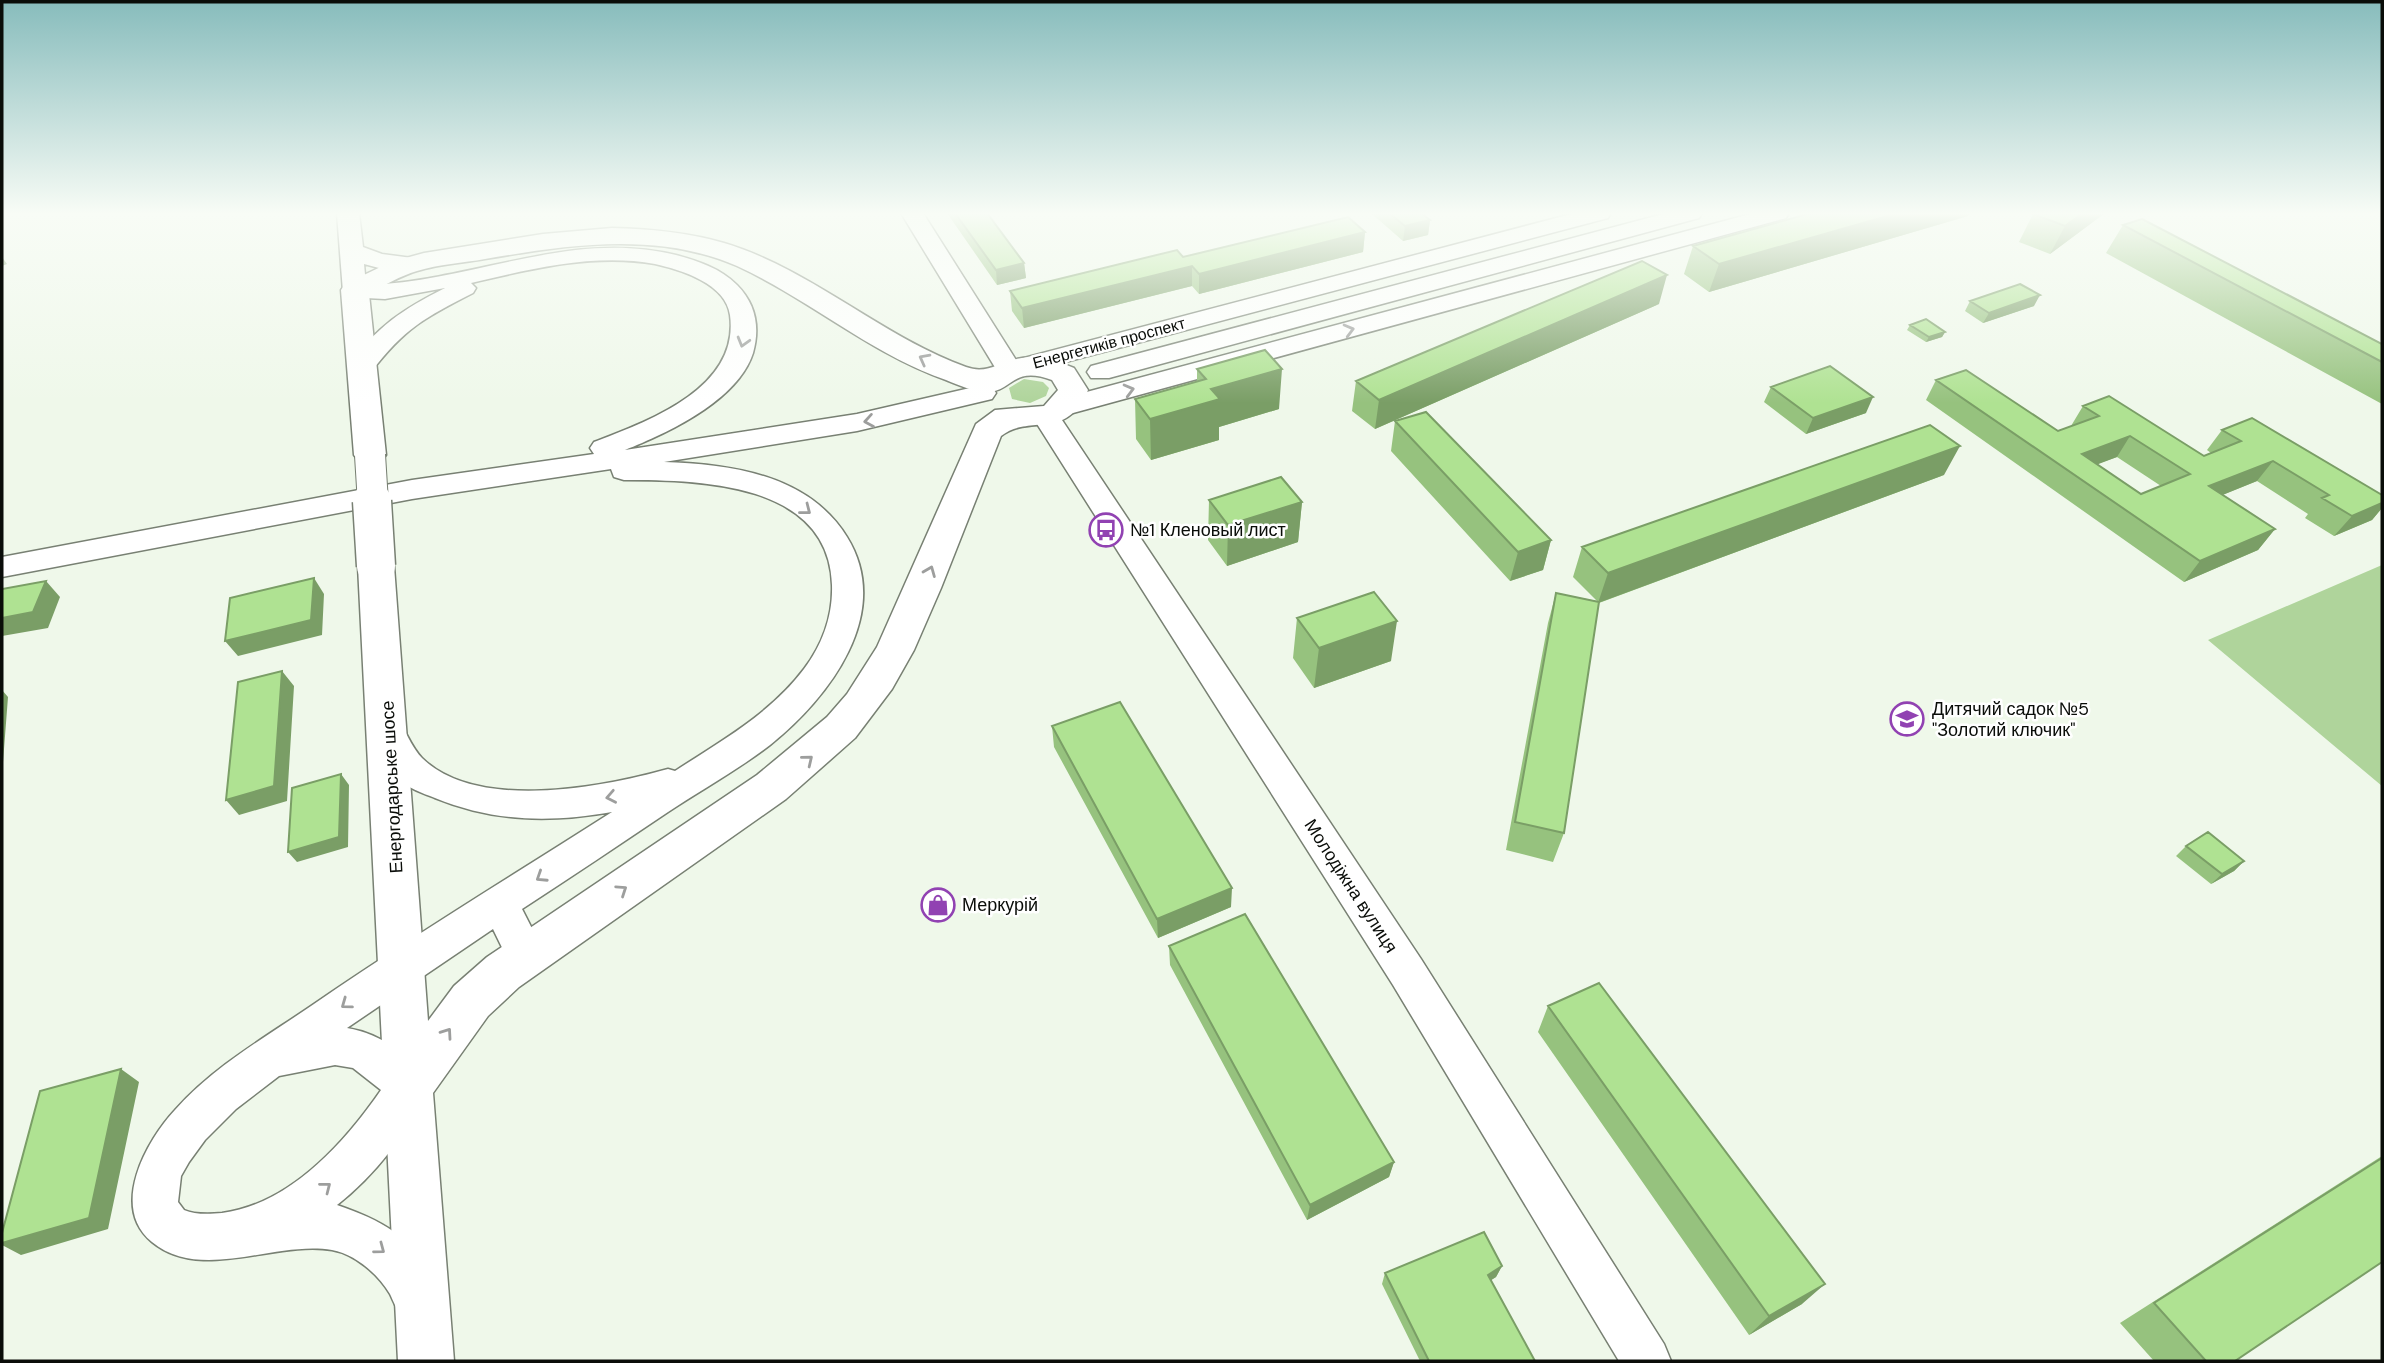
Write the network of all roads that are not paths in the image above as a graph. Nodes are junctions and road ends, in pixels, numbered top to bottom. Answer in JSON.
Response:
{"nodes":[{"id":1,"x":354,"y":277,"type":"edge"},
{"id":2,"x":384,"y":277,"type":"edge"},
{"id":3,"x":425,"y":277,"type":"edge"},
{"id":4,"x":492,"y":277,"type":"edge"},
{"id":5,"x":710,"y":277,"type":"edge"},
{"id":6,"x":775,"y":277,"type":"edge"},
{"id":7,"x":944,"y":277,"type":"edge"},
{"id":8,"x":1385,"y":277,"type":"edge"},
{"id":9,"x":1455,"y":277,"type":"edge"},
{"id":10,"x":1547,"y":277,"type":"edge"},
{"id":11,"x":355,"y":290,"type":"junction"},
{"id":12,"x":362,"y":366,"type":"junction"},
{"id":13,"x":1100,"y":372,"type":"dead end"},
{"id":14,"x":1000,"y":390,"type":"junction"},
{"id":15,"x":1054,"y":412,"type":"junction"},
{"id":16,"x":797,"y":434,"type":"junction"},
{"id":17,"x":624,"y":471,"type":"junction"},
{"id":18,"x":469,"y":480,"type":"junction"},
{"id":19,"x":767,"y":488,"type":"junction"},
{"id":20,"x":112,"y":549,"type":"junction"},
{"id":21,"x":2,"y":567,"type":"edge"},
{"id":22,"x":390,"y":735,"type":"junction"},
{"id":23,"x":721,"y":759,"type":"junction"},
{"id":24,"x":500,"y":904,"type":"junction"},
{"id":25,"x":526,"y":956,"type":"junction"},
{"id":26,"x":401,"y":964,"type":"junction"},
{"id":27,"x":265,"y":1063,"type":"junction"},
{"id":28,"x":407,"y":1089,"type":"junction"},
{"id":29,"x":245,"y":1231,"type":"junction"},
{"id":30,"x":422,"y":1304,"type":"junction"},
{"id":31,"x":426,"y":1361,"type":"edge"},
{"id":32,"x":1647,"y":1361,"type":"edge"}],
"edges":[{"from":1,"to":11,"type":"street","name":"Енергодарське шосе"},
{"from":2,"to":11,"type":"main road"},
{"from":3,"to":11,"type":"street"},
{"from":4,"to":12,"type":"street"},
{"from":5,"to":18,"type":"street","one_way":true},
{"from":14,"to":6,"type":"main road","one_way":true},
{"from":7,"to":14,"type":"street"},
{"from":8,"to":14,"type":"street","name":"Енергетиків проспект"},
{"from":9,"to":13,"type":"street"},
{"from":15,"to":10,"type":"street","one_way":true},
{"from":11,"to":12,"type":"main road","name":"Енергодарське шосе"},
{"from":12,"to":22,"type":"main road","name":"Енергодарське шосе","bridge":true},
{"from":14,"to":15,"type":"main road"},
{"from":14,"to":15,"type":"main road"},
{"from":14,"to":16,"type":"street","name":"Енергетиків проспект","one_way":true},
{"from":25,"to":14,"type":"main road","one_way":true},
{"from":15,"to":32,"type":"street","name":"Молодіжна вулиця"},
{"from":16,"to":17,"type":"street"},
{"from":16,"to":18,"type":"street"},
{"from":16,"to":19,"type":"street"},
{"from":17,"to":19,"type":"street"},
{"from":17,"to":20,"type":"street"},
{"from":18,"to":20,"type":"street"},
{"from":19,"to":23,"type":"street","one_way":true},
{"from":20,"to":21,"type":"street"},
{"from":23,"to":22,"type":"street","one_way":true},
{"from":22,"to":26,"type":"main road","name":"Енергодарське шосе"},
{"from":23,"to":24,"type":"street","one_way":true},
{"from":24,"to":25,"type":"street"},
{"from":24,"to":26,"type":"street"},
{"from":28,"to":25,"type":"main road","one_way":true},
{"from":26,"to":27,"type":"street","one_way":true},
{"from":26,"to":28,"type":"main road","name":"Енергодарське шосе"},
{"from":27,"to":28,"type":"street"},
{"from":27,"to":29,"type":"street"},
{"from":29,"to":28,"type":"street","one_way":true},
{"from":28,"to":30,"type":"main road","name":"Енергодарське шосе"},
{"from":29,"to":30,"type":"street","one_way":true},
{"from":30,"to":31,"type":"main road","name":"Енергодарське шосе"}]}
